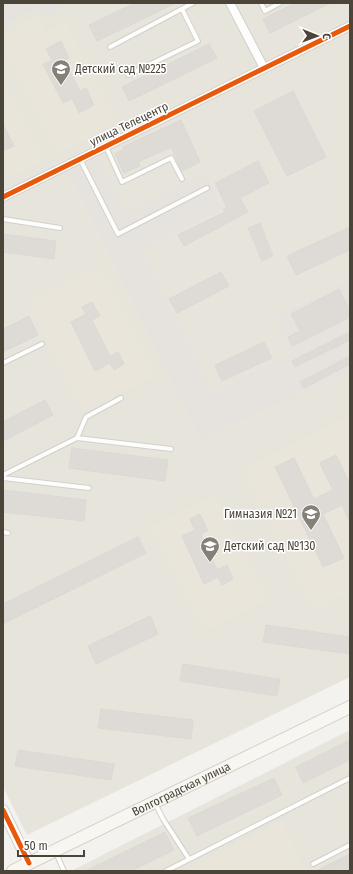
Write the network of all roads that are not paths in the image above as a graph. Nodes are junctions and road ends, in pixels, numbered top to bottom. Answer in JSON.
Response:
{"nodes":[{"id":1,"x":193,"y":3,"type":"edge"},
{"id":2,"x":230,"y":3,"type":"edge"},
{"id":3,"x":261,"y":3,"type":"edge"},
{"id":4,"x":280,"y":3,"type":"edge"},
{"id":5,"x":182,"y":9,"type":"junction"},
{"id":6,"x":350,"y":26,"type":"edge"},
{"id":7,"x":110,"y":47,"type":"dead end"},
{"id":8,"x":264,"y":68,"type":"junction"},
{"id":9,"x":128,"y":75,"type":"dead end"},
{"id":10,"x":105,"y":146,"type":"junction"},
{"id":11,"x":80,"y":159,"type":"junction"},
{"id":12,"x":182,"y":179,"type":"dead end"},
{"id":13,"x":207,"y":188,"type":"dead end"},
{"id":14,"x":3,"y":197,"type":"edge"},
{"id":15,"x":3,"y":219,"type":"edge"},
{"id":16,"x":60,"y":228,"type":"dead end"},
{"id":17,"x":42,"y":344,"type":"dead end"},
{"id":18,"x":3,"y":363,"type":"edge"},
{"id":19,"x":122,"y":398,"type":"dead end"},
{"id":20,"x":77,"y":438,"type":"junction"},
{"id":21,"x":171,"y":449,"type":"dead end"},
{"id":22,"x":3,"y":476,"type":"edge"},
{"id":23,"x":89,"y":488,"type":"dead end"},
{"id":24,"x":3,"y":532,"type":"edge"},
{"id":25,"x":8,"y":533,"type":"dead end"},
{"id":26,"x":350,"y":707,"type":"edge"},
{"id":27,"x":350,"y":778,"type":"edge"},
{"id":28,"x":155,"y":803,"type":"junction"},
{"id":29,"x":3,"y":810,"type":"edge"},
{"id":30,"x":350,"y":845,"type":"edge"},
{"id":31,"x":55,"y":851,"type":"junction"},
{"id":32,"x":189,"y":859,"type":"junction"},
{"id":33,"x":29,"y":863,"type":"junction"},
{"id":34,"x":313,"y":864,"type":"dead end"},
{"id":35,"x":13,"y":871,"type":"edge"},
{"id":36,"x":64,"y":871,"type":"edge"},
{"id":37,"x":166,"y":871,"type":"edge"}],
"edges":[{"from":1,"to":5,"type":"lane"},
{"from":2,"to":8,"type":"street"},
{"from":3,"to":4,"type":"lane"},
{"from":5,"to":7,"type":"lane"},
{"from":5,"to":9,"type":"lane"},
{"from":6,"to":8,"type":"street","name":"улица Телецентр"},
{"from":8,"to":10,"type":"street","name":"улица Телецентр"},
{"from":10,"to":11,"type":"street","name":"улица Телецентр"},
{"from":10,"to":12,"type":"lane"},
{"from":11,"to":13,"type":"lane"},
{"from":11,"to":14,"type":"street","name":"улица Телецентр"},
{"from":15,"to":16,"type":"lane"},
{"from":17,"to":18,"type":"lane"},
{"from":19,"to":20,"type":"lane"},
{"from":20,"to":21,"type":"lane"},
{"from":20,"to":22,"type":"lane"},
{"from":22,"to":23,"type":"lane"},
{"from":24,"to":25,"type":"lane"},
{"from":26,"to":28,"type":"main road","name":"Волгоградская улица"},
{"from":27,"to":32,"type":"lane"},
{"from":28,"to":31,"type":"main road","name":"Волгоградская улица"},
{"from":28,"to":32,"type":"lane"},
{"from":29,"to":33,"type":"street"},
{"from":30,"to":34,"type":"lane"},
{"from":31,"to":33,"type":"main road","name":"Волгоградская улица"},
{"from":31,"to":36,"type":"lane"},
{"from":32,"to":37,"type":"lane"},
{"from":33,"to":35,"type":"main road","name":"Волгоградская улица"}]}
